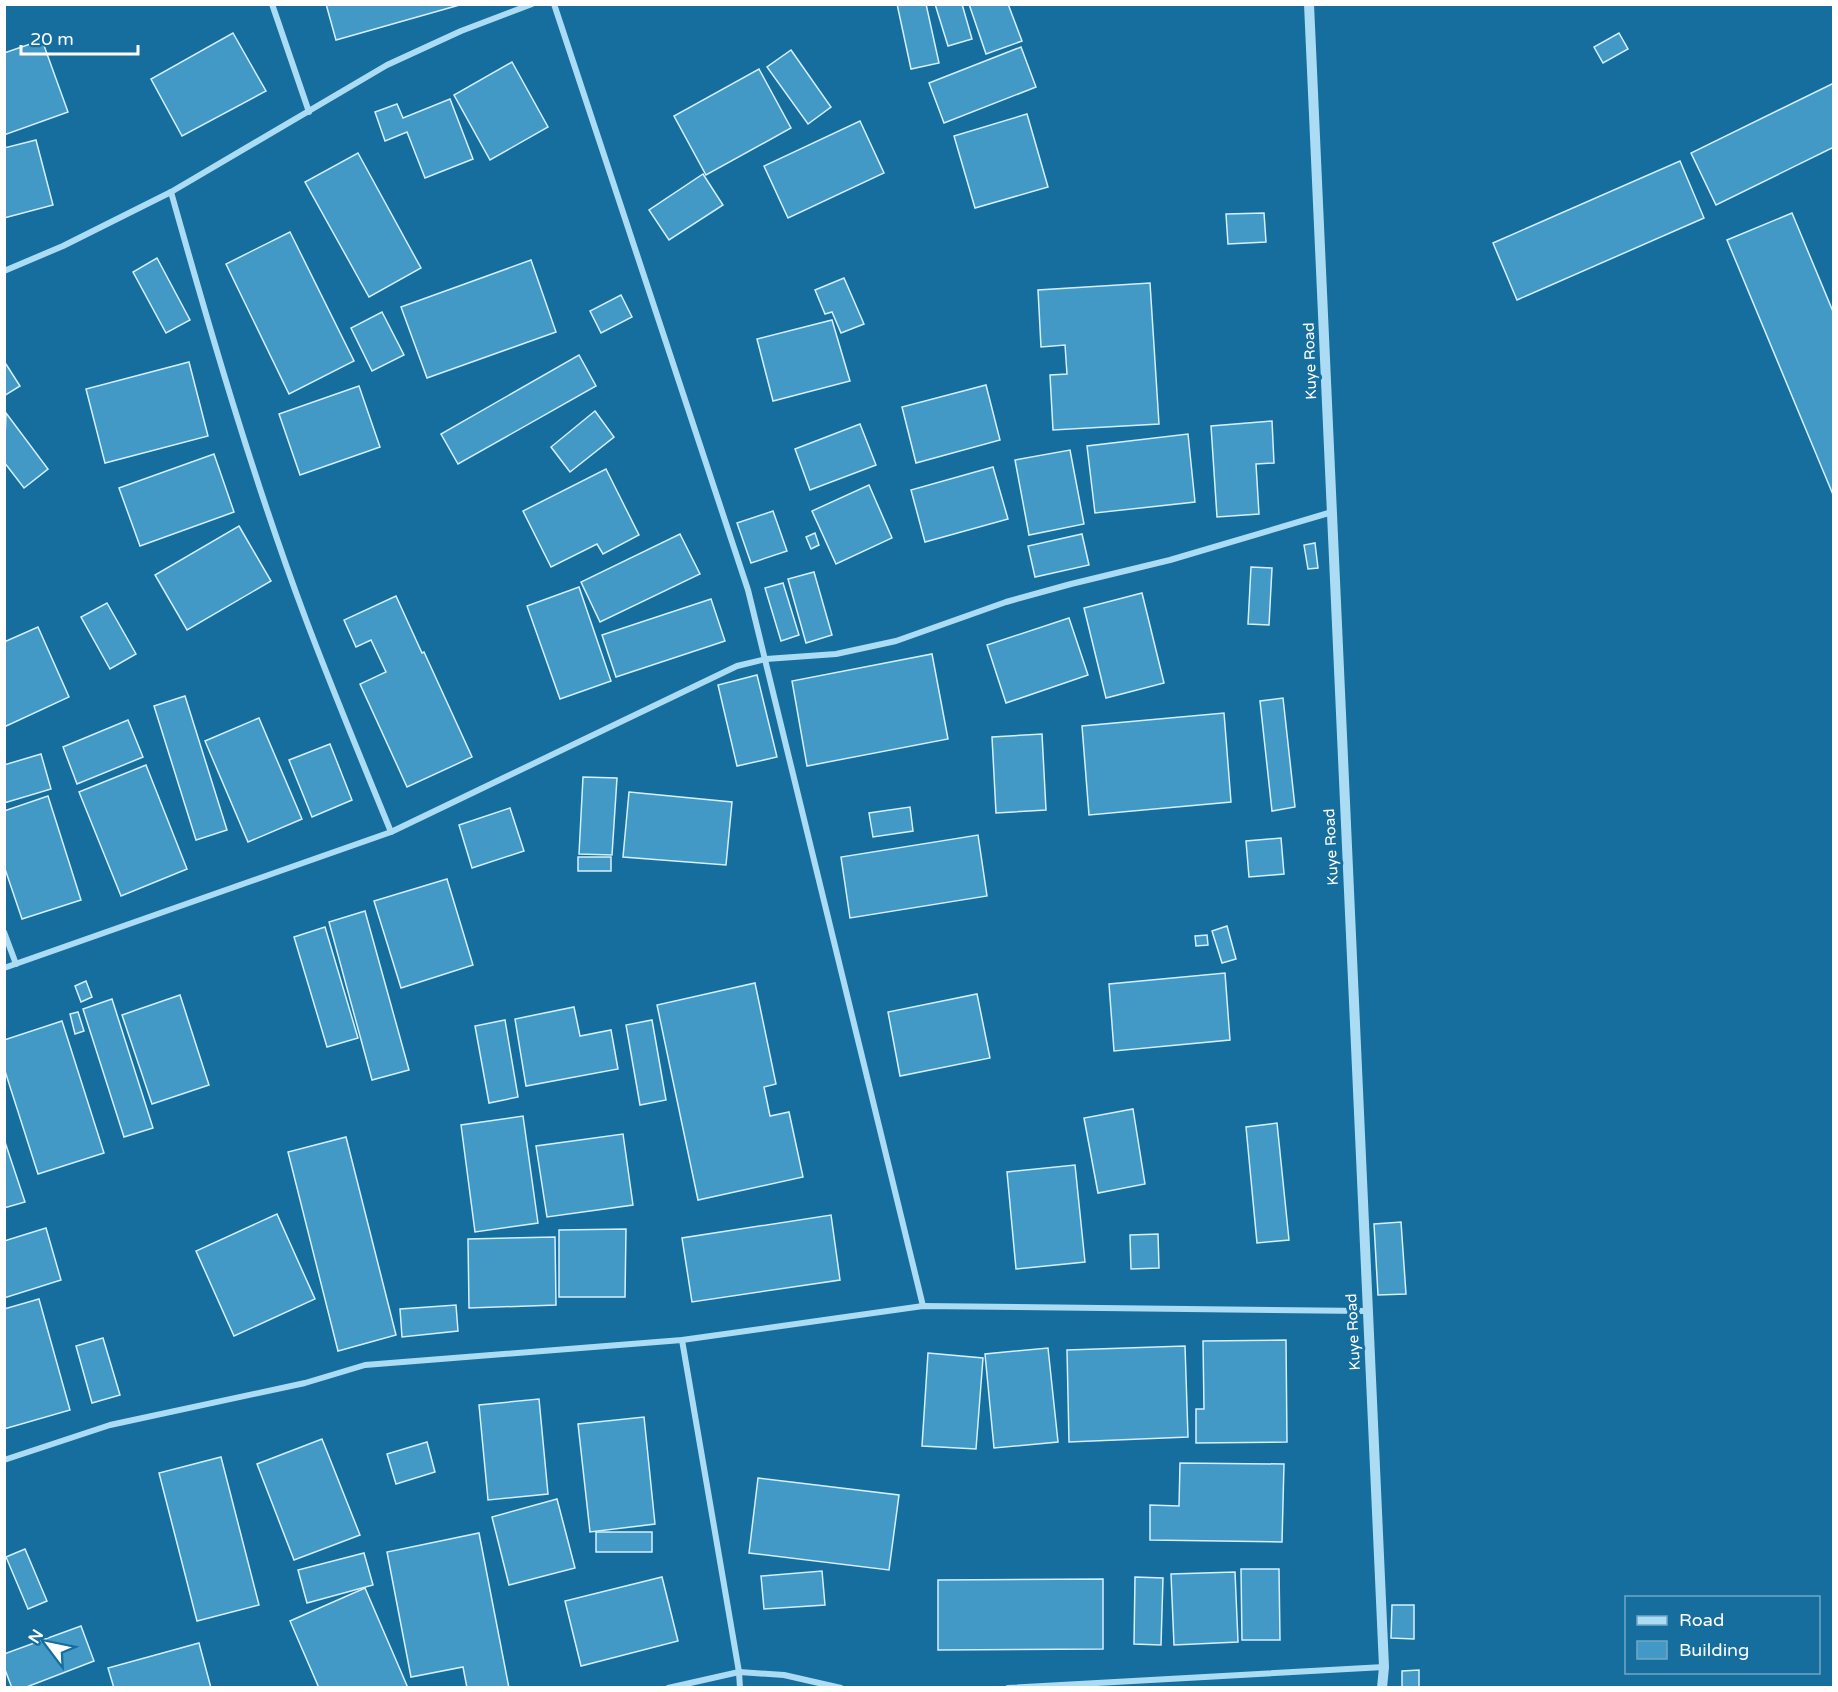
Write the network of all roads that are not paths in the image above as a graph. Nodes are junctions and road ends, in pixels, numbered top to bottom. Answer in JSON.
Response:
{"nodes":[{"id":1,"x":272,"y":4,"type":"edge"},
{"id":2,"x":532,"y":4,"type":"edge"},
{"id":3,"x":554,"y":4,"type":"edge"},
{"id":4,"x":1309,"y":4,"type":"edge"},
{"id":5,"x":309,"y":111,"type":"junction"},
{"id":6,"x":171,"y":192,"type":"junction"},
{"id":7,"x":4,"y":271,"type":"edge"},
{"id":8,"x":1332,"y":512,"type":"junction"},
{"id":9,"x":766,"y":660,"type":"junction"},
{"id":10,"x":391,"y":832,"type":"junction"},
{"id":11,"x":4,"y":932,"type":"edge"},
{"id":12,"x":16,"y":964,"type":"junction"},
{"id":13,"x":4,"y":968,"type":"edge"},
{"id":14,"x":923,"y":1306,"type":"junction"},
{"id":15,"x":1367,"y":1311,"type":"junction"},
{"id":16,"x":682,"y":1340,"type":"junction"},
{"id":17,"x":4,"y":1460,"type":"edge"},
{"id":18,"x":1384,"y":1667,"type":"junction"},
{"id":19,"x":739,"y":1672,"type":"junction"},
{"id":20,"x":668,"y":1688,"type":"edge"},
{"id":21,"x":740,"y":1688,"type":"edge"},
{"id":22,"x":841,"y":1688,"type":"edge"},
{"id":23,"x":1008,"y":1688,"type":"edge"},
{"id":24,"x":1382,"y":1688,"type":"edge"}],
"edges":[{"from":1,"to":5,"type":"street"},
{"from":2,"to":5,"type":"street"},
{"from":3,"to":9,"type":"street"},
{"from":4,"to":8,"type":"street","name":"Kuye Road"},
{"from":5,"to":6,"type":"street"},
{"from":6,"to":7,"type":"street"},
{"from":6,"to":10,"type":"street"},
{"from":8,"to":9,"type":"street"},
{"from":8,"to":15,"type":"street","name":"Kuye Road"},
{"from":9,"to":10,"type":"street"},
{"from":9,"to":14,"type":"street"},
{"from":10,"to":12,"type":"street"},
{"from":11,"to":12,"type":"street"},
{"from":12,"to":13,"type":"street"},
{"from":14,"to":15,"type":"street"},
{"from":14,"to":16,"type":"street"},
{"from":15,"to":18,"type":"street","name":"Kuye Road"},
{"from":16,"to":17,"type":"street"},
{"from":16,"to":19,"type":"street"},
{"from":18,"to":23,"type":"street"},
{"from":18,"to":24,"type":"street","name":"Kuye Road"},
{"from":19,"to":20,"type":"street"},
{"from":19,"to":21,"type":"street"},
{"from":19,"to":22,"type":"street"}]}
